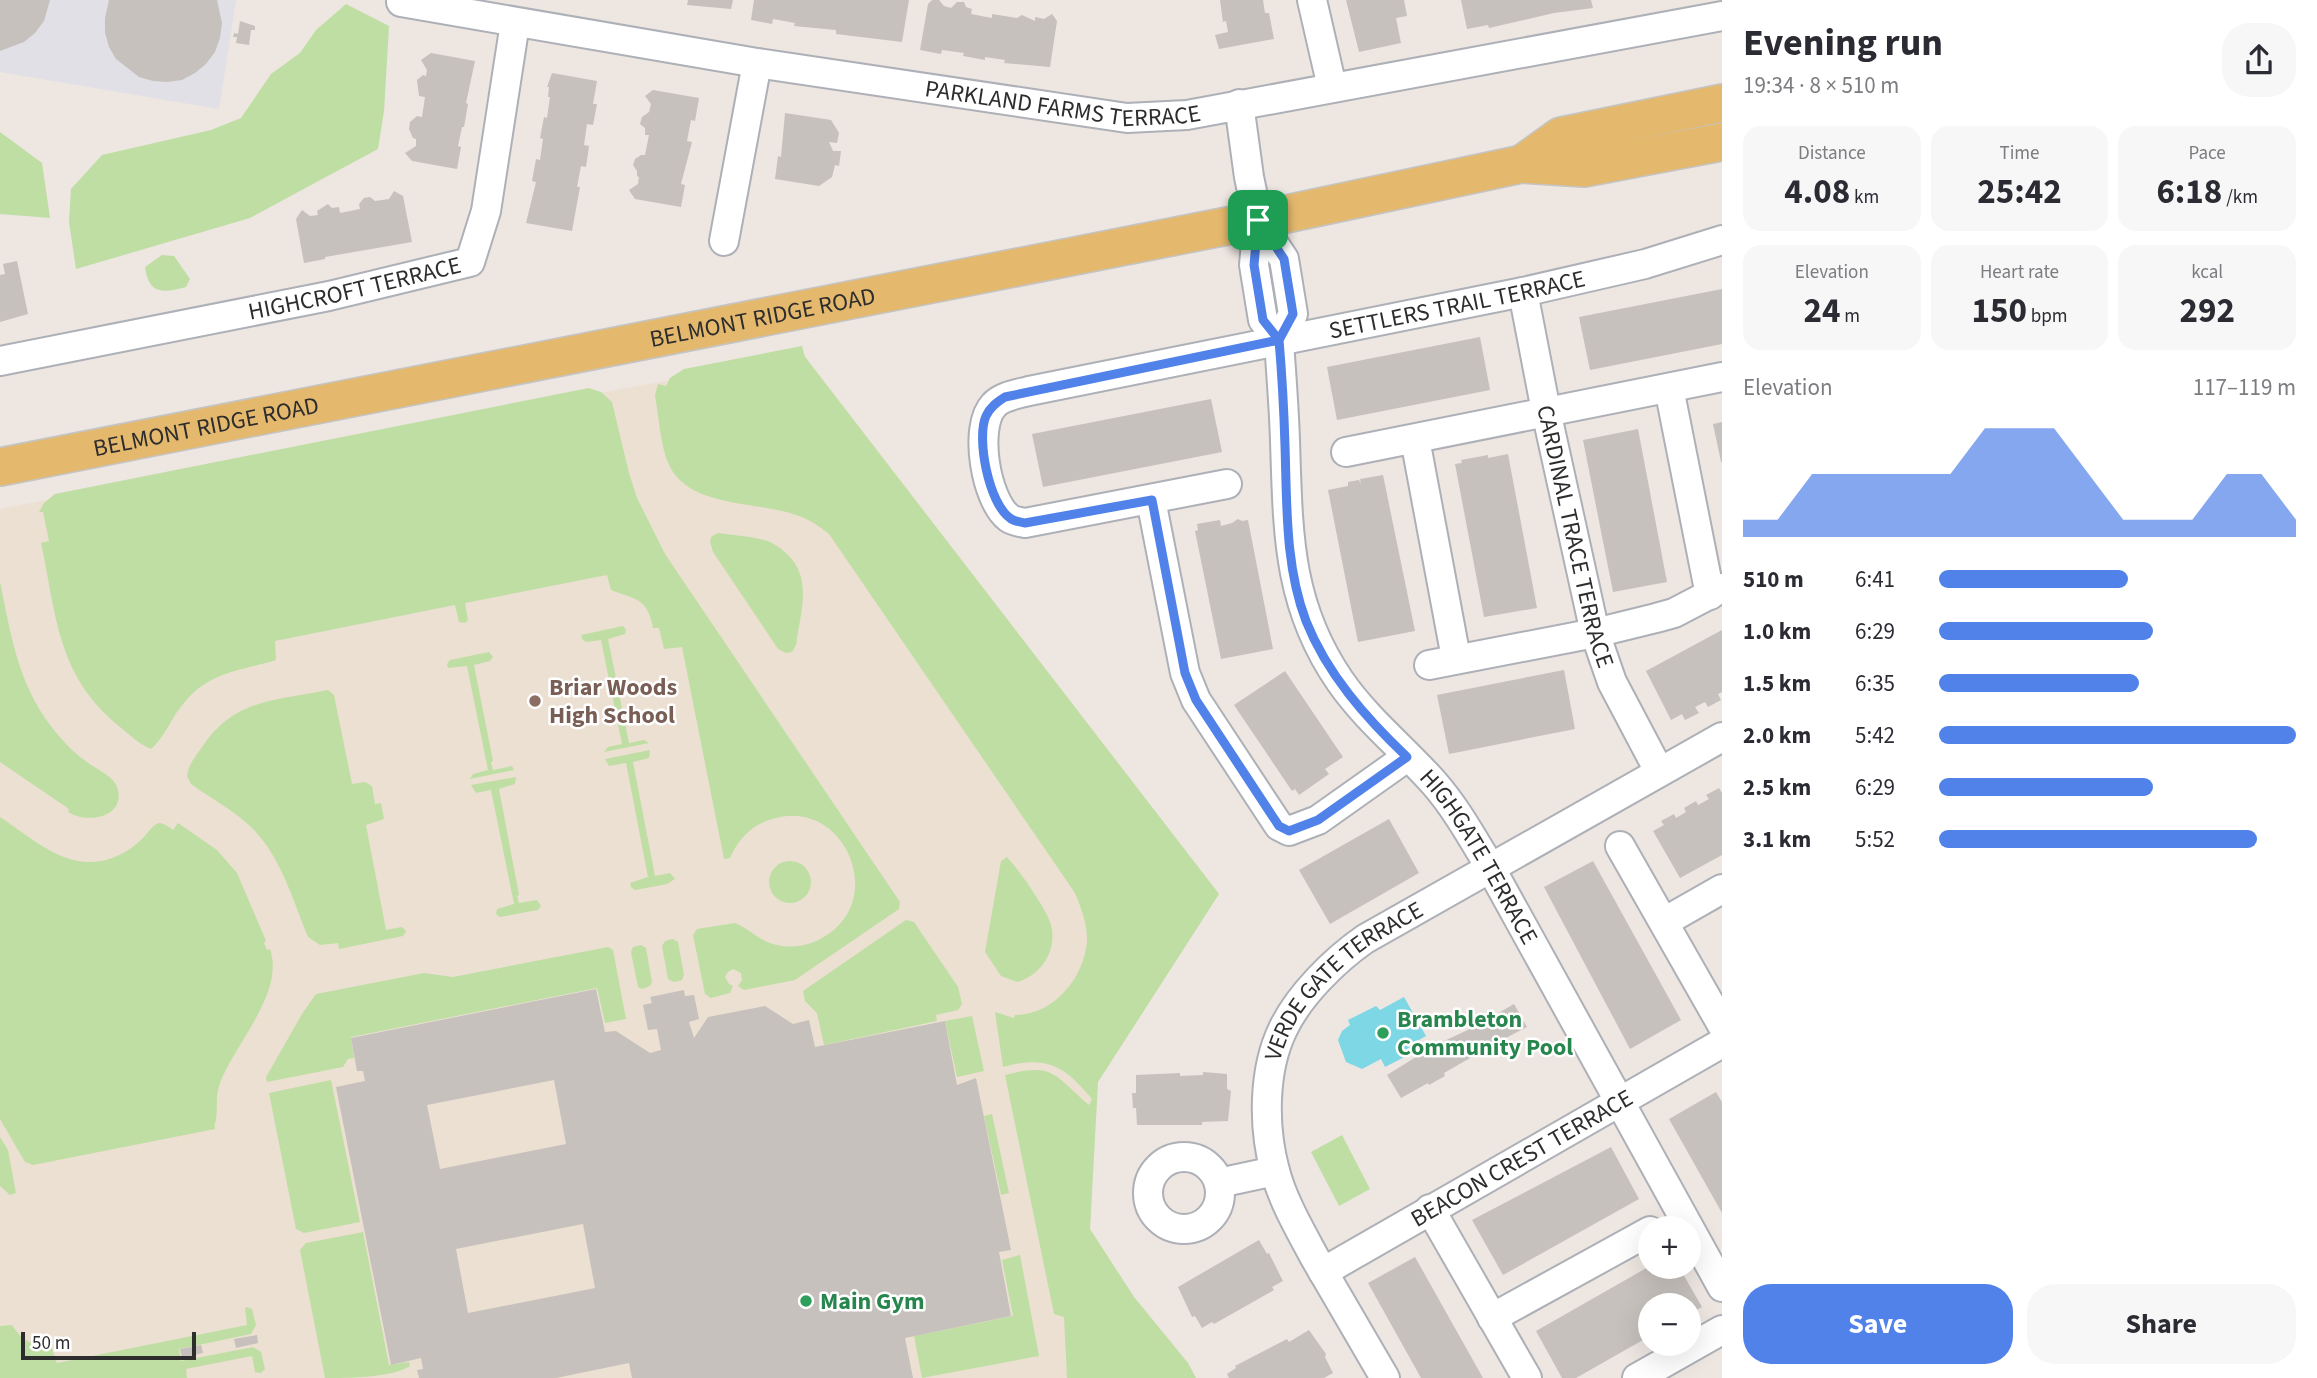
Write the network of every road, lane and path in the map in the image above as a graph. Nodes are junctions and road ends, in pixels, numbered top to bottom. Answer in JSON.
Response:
{"nodes":[{"id":1,"x":1312,"y":0,"type":"edge"},
{"id":2,"x":401,"y":2,"type":"dead end"},
{"id":3,"x":1722,"y":16,"type":"edge"},
{"id":4,"x":515,"y":23,"type":"junction"},
{"id":5,"x":757,"y":63,"type":"junction"},
{"id":6,"x":1332,"y":87,"type":"junction"},
{"id":7,"x":1722,"y":103,"type":"edge"},
{"id":8,"x":1239,"y":104,"type":"junction"},
{"id":9,"x":1722,"y":142,"type":"edge"},
{"id":10,"x":1522,"y":164,"type":"junction"},
{"id":11,"x":1258,"y":220,"type":"junction"},
{"id":12,"x":1722,"y":240,"type":"edge"},
{"id":13,"x":723,"y":241,"type":"dead end"},
{"id":14,"x":1523,"y":292,"type":"junction"},
{"id":15,"x":1279,"y":340,"type":"junction"},
{"id":16,"x":0,"y":361,"type":"edge"},
{"id":17,"x":1722,"y":377,"type":"edge"},
{"id":18,"x":1669,"y":388,"type":"junction"},
{"id":19,"x":1546,"y":411,"type":"junction"},
{"id":20,"x":1415,"y":439,"type":"junction"},
{"id":21,"x":1346,"y":452,"type":"dead end"},
{"id":22,"x":0,"y":467,"type":"edge"},
{"id":23,"x":1227,"y":484,"type":"dead end"},
{"id":24,"x":1152,"y":500,"type":"junction"},
{"id":25,"x":1716,"y":592,"type":"edge"},
{"id":26,"x":1595,"y":633,"type":"junction"},
{"id":27,"x":1456,"y":658,"type":"junction"},
{"id":28,"x":1429,"y":665,"type":"dead end"},
{"id":29,"x":1722,"y":737,"type":"edge"},
{"id":30,"x":1407,"y":757,"type":"junction"},
{"id":31,"x":1659,"y":771,"type":"junction"},
{"id":32,"x":1620,"y":846,"type":"dead end"},
{"id":33,"x":1490,"y":867,"type":"junction"},
{"id":34,"x":1722,"y":889,"type":"edge"},
{"id":35,"x":1664,"y":922,"type":"junction"},
{"id":36,"x":1722,"y":1025,"type":"edge"},
{"id":37,"x":1722,"y":1042,"type":"edge"},
{"id":38,"x":1620,"y":1101,"type":"junction"},
{"id":39,"x":1275,"y":1171,"type":"junction"},
{"id":40,"x":1219,"y":1183,"type":"dead end"},
{"id":41,"x":1430,"y":1209,"type":"junction"},
{"id":42,"x":1681,"y":1214,"type":"junction"},
{"id":43,"x":1678,"y":1216,"type":"edge"},
{"id":44,"x":1638,"y":1238,"type":"edge"},
{"id":45,"x":1323,"y":1272,"type":"junction"},
{"id":46,"x":1722,"y":1287,"type":"edge"},
{"id":47,"x":1492,"y":1318,"type":"junction"},
{"id":48,"x":1722,"y":1330,"type":"edge"},
{"id":49,"x":1385,"y":1378,"type":"edge"},
{"id":50,"x":1527,"y":1378,"type":"edge"},
{"id":51,"x":1637,"y":1378,"type":"edge"}],
"edges":[{"from":1,"to":6,"type":"street"},
{"from":2,"to":4,"type":"street","name":"PARKLAND FARMS TERRACE"},
{"from":3,"to":6,"type":"street","name":"PARKLAND FARMS TERRACE"},
{"from":4,"to":5,"type":"street","name":"PARKLAND FARMS TERRACE"},
{"from":4,"to":16,"type":"street","name":"HIGHCROFT TERRACE"},
{"from":5,"to":8,"type":"street","name":"PARKLAND FARMS TERRACE"},
{"from":5,"to":13,"type":"street"},
{"from":6,"to":8,"type":"street","name":"PARKLAND FARMS TERRACE"},
{"from":7,"to":10,"type":"main road","name":"BELMONT RIDGE ROAD"},
{"from":8,"to":11,"type":"street","name":"HIGHGATE TERRACE"},
{"from":9,"to":10,"type":"main road","name":"BELMONT RIDGE ROAD"},
{"from":10,"to":11,"type":"main road","name":"BELMONT RIDGE ROAD"},
{"from":11,"to":15,"type":"street","name":"HIGHGATE TERRACE"},
{"from":11,"to":22,"type":"main road","name":"BELMONT RIDGE ROAD"},
{"from":12,"to":14,"type":"street","name":"SETTLERS TRAIL TERRACE"},
{"from":14,"to":15,"type":"street","name":"SETTLERS TRAIL TERRACE"},
{"from":14,"to":19,"type":"street","name":"CARDINAL TRACE TERRACE"},
{"from":15,"to":24,"type":"street","name":"SETTLERS TRAIL TERRACE"},
{"from":15,"to":30,"type":"street","name":"HIGHGATE TERRACE"},
{"from":17,"to":18,"type":"street"},
{"from":18,"to":19,"type":"street"},
{"from":18,"to":25,"type":"street"},
{"from":19,"to":20,"type":"street"},
{"from":19,"to":26,"type":"street","name":"CARDINAL TRACE TERRACE"},
{"from":20,"to":21,"type":"street"},
{"from":20,"to":27,"type":"street"},
{"from":23,"to":24,"type":"street","name":"SETTLERS TRAIL TERRACE"},
{"from":24,"to":30,"type":"street"},
{"from":25,"to":26,"type":"street"},
{"from":26,"to":27,"type":"street"},
{"from":26,"to":31,"type":"street","name":"CARDINAL TRACE TERRACE"},
{"from":27,"to":28,"type":"street"},
{"from":29,"to":31,"type":"street","name":"VERDE GATE TERRACE"},
{"from":30,"to":33,"type":"street","name":"HIGHGATE TERRACE"},
{"from":31,"to":33,"type":"street","name":"VERDE GATE TERRACE"},
{"from":32,"to":35,"type":"street"},
{"from":33,"to":38,"type":"street","name":"HIGHGATE TERRACE"},
{"from":33,"to":39,"type":"street","name":"VERDE GATE TERRACE"},
{"from":34,"to":35,"type":"street"},
{"from":35,"to":36,"type":"street"},
{"from":37,"to":38,"type":"street","name":"BEACON CREST TERRACE"},
{"from":38,"to":41,"type":"street","name":"BEACON CREST TERRACE"},
{"from":38,"to":42,"type":"street","name":"HIGHGATE TERRACE"},
{"from":39,"to":40,"type":"street"},
{"from":39,"to":45,"type":"street","name":"VERDE GATE TERRACE"},
{"from":41,"to":45,"type":"street","name":"BEACON CREST TERRACE"},
{"from":41,"to":47,"type":"street"},
{"from":42,"to":43,"type":"street"},
{"from":42,"to":46,"type":"street","name":"HIGHGATE TERRACE"},
{"from":44,"to":47,"type":"street"},
{"from":45,"to":49,"type":"street","name":"VERDE GATE TERRACE"},
{"from":47,"to":50,"type":"street"},
{"from":48,"to":51,"type":"street"}]}
